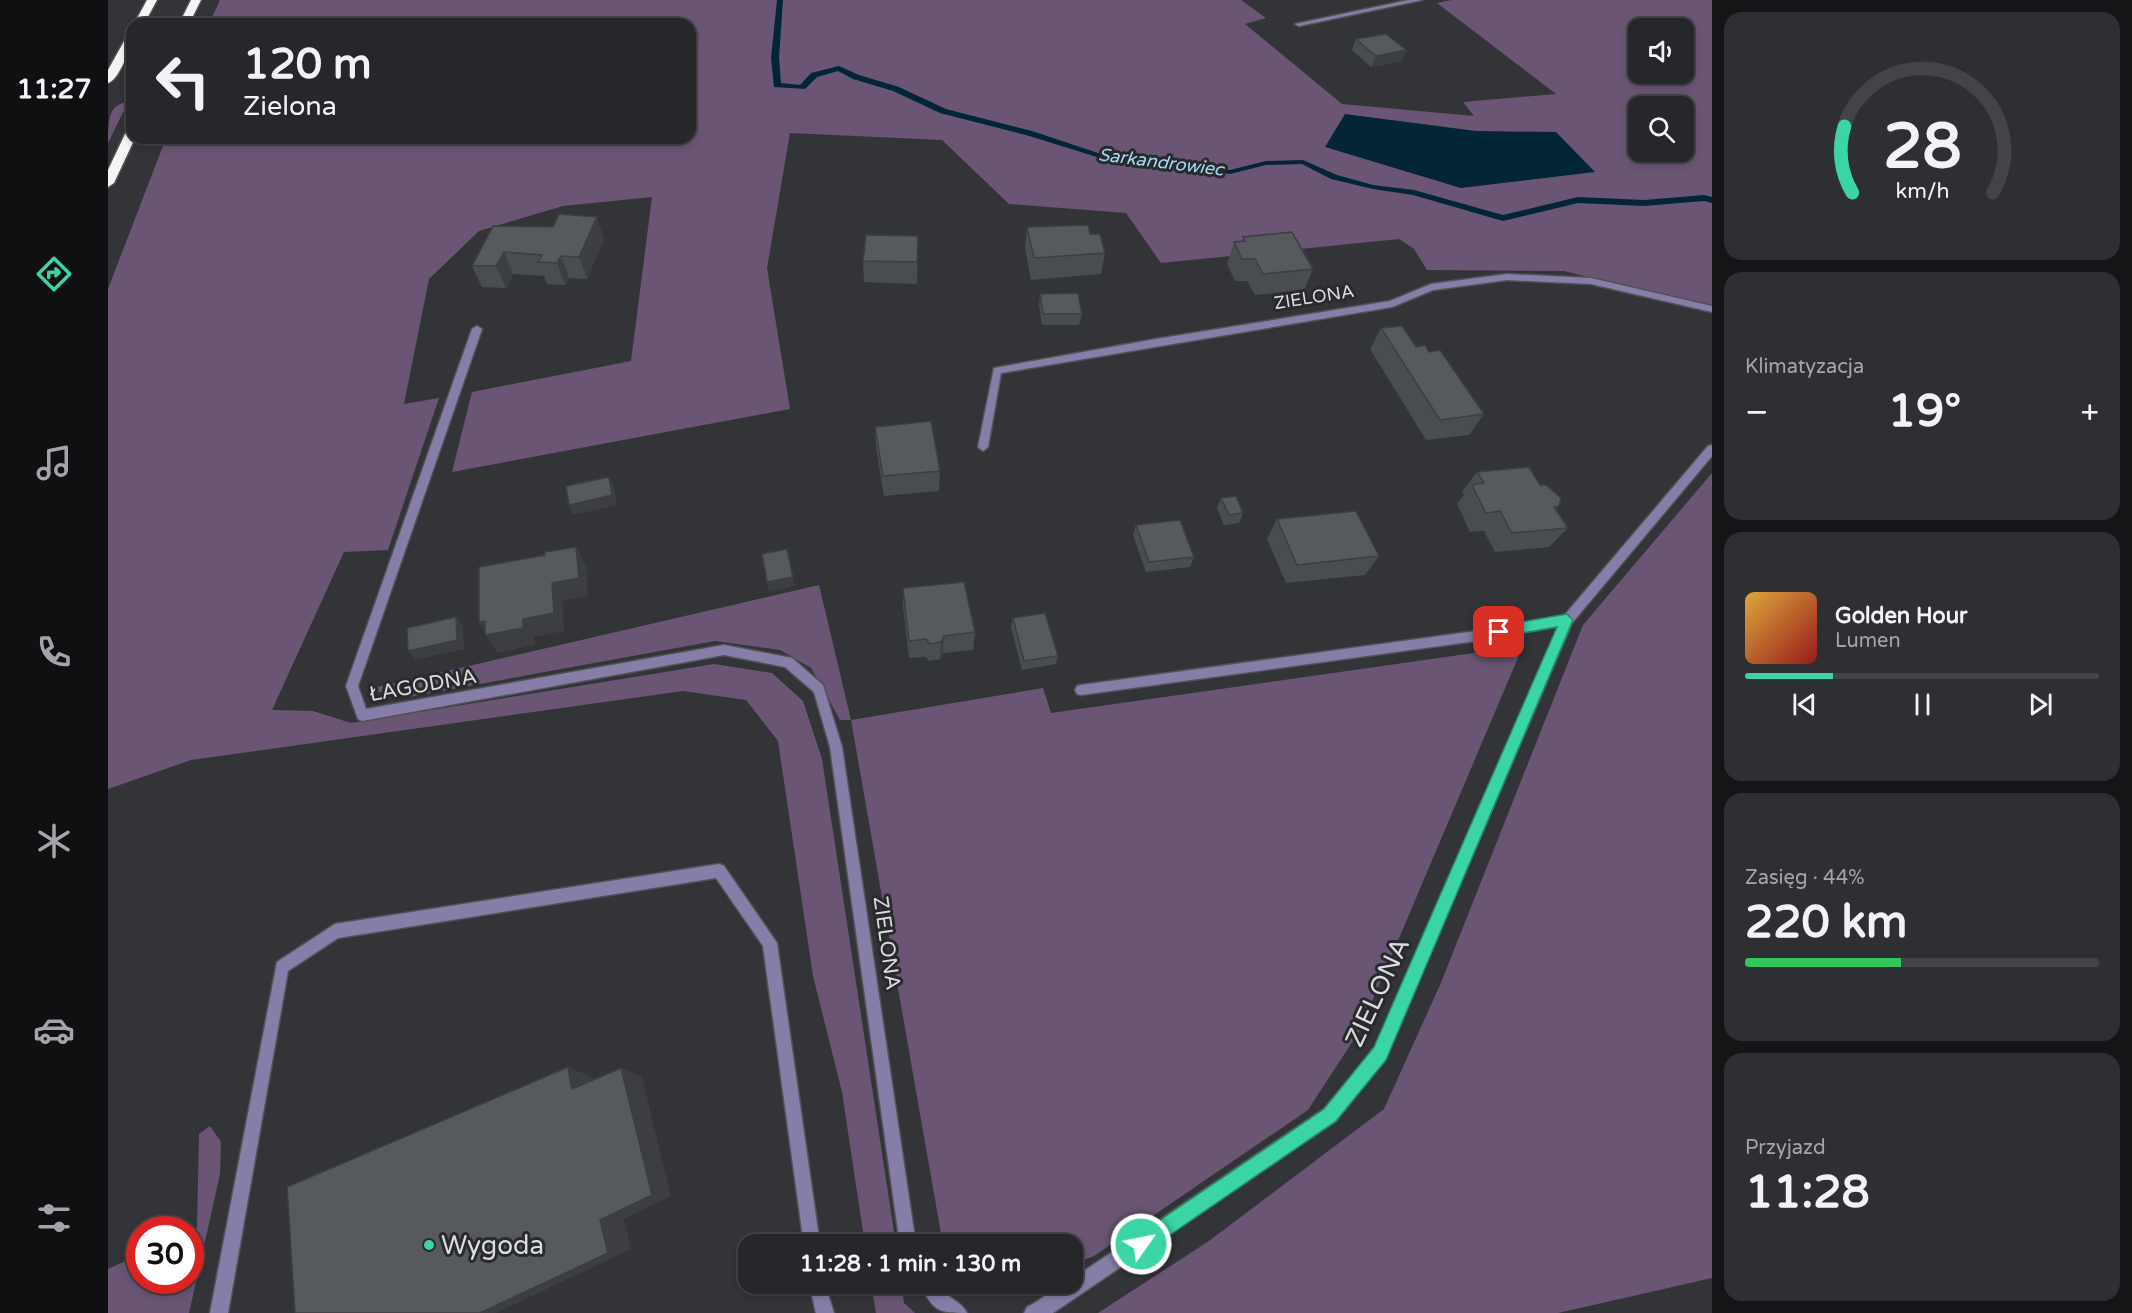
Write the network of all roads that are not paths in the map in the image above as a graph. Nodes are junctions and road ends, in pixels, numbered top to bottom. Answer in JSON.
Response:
{"nodes":[{"id":1,"x":152,"y":0,"type":"edge"},
{"id":2,"x":196,"y":0,"type":"edge"},
{"id":3,"x":1419,"y":0,"type":"edge"},
{"id":4,"x":142,"y":18,"type":"edge"},
{"id":5,"x":187,"y":18,"type":"edge"},
{"id":6,"x":1299,"y":24,"type":"dead end"},
{"id":7,"x":126,"y":47,"type":"edge"},
{"id":8,"x":108,"y":80,"type":"edge"},
{"id":9,"x":126,"y":144,"type":"edge"},
{"id":10,"x":108,"y":183,"type":"edge"},
{"id":11,"x":1712,"y":309,"type":"edge"},
{"id":12,"x":477,"y":329,"type":"dead end"},
{"id":13,"x":983,"y":447,"type":"dead end"},
{"id":14,"x":1712,"y":449,"type":"edge"},
{"id":15,"x":1567,"y":620,"type":"junction"},
{"id":16,"x":788,"y":662,"type":"joint"},
{"id":17,"x":1081,"y":690,"type":"dead end"},
{"id":18,"x":810,"y":1234,"type":"edge"},
{"id":19,"x":905,"y":1234,"type":"edge"},
{"id":20,"x":820,"y":1294,"type":"edge"},
{"id":21,"x":934,"y":1294,"type":"edge"},
{"id":22,"x":219,"y":1313,"type":"edge"},
{"id":23,"x":825,"y":1313,"type":"edge"},
{"id":24,"x":958,"y":1313,"type":"edge"},
{"id":25,"x":1033,"y":1313,"type":"edge"}],
"edges":[{"from":1,"to":4,"type":"highway"},
{"from":2,"to":5,"type":"highway"},
{"from":3,"to":6,"type":"street"},
{"from":7,"to":8,"type":"highway"},
{"from":9,"to":10,"type":"highway"},
{"from":11,"to":13,"type":"street","name":"ZIELONA"},
{"from":12,"to":16,"type":"street","name":"ŁAGODNA"},
{"from":14,"to":15,"type":"street","name":"ZIELONA"},
{"from":15,"to":17,"type":"street"},
{"from":15,"to":25,"type":"street","name":"ZIELONA"},
{"from":16,"to":19,"type":"street","name":"ZIELONA"},
{"from":18,"to":22,"type":"street"},
{"from":20,"to":23,"type":"street"},
{"from":21,"to":24,"type":"street"}]}
